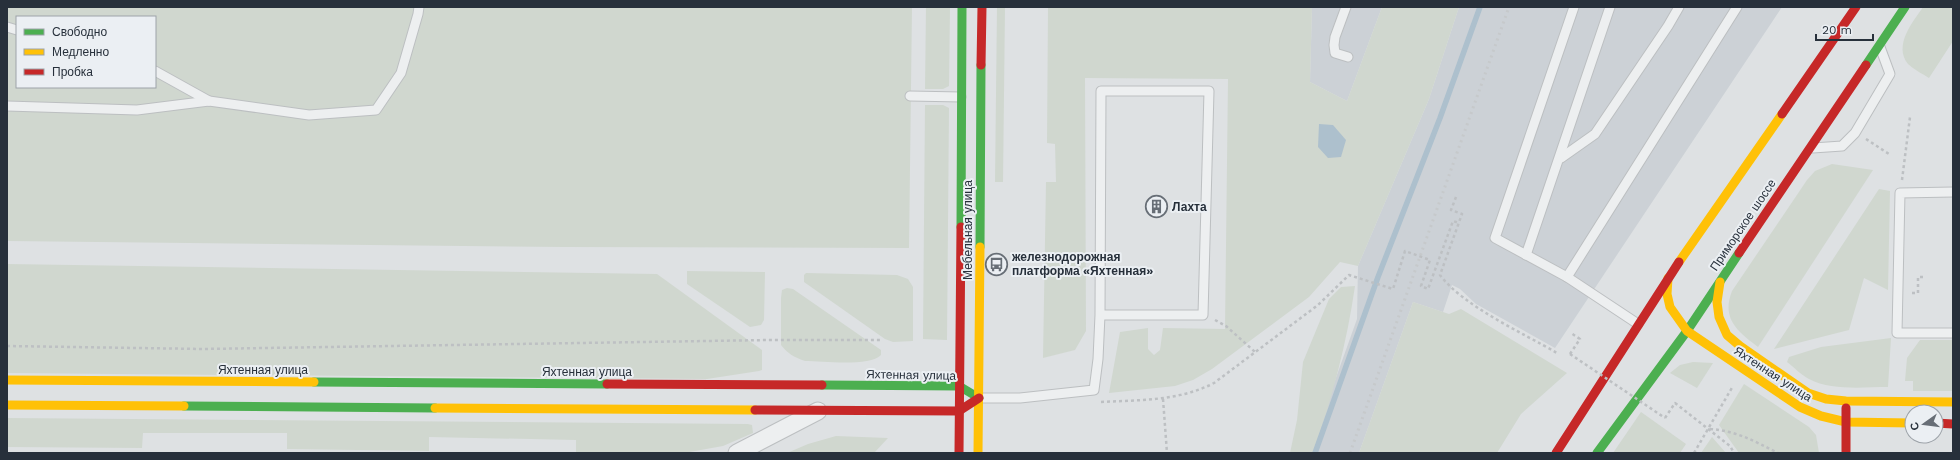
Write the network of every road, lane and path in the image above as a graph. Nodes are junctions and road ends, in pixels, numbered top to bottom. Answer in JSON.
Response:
{"nodes":[{"id":1,"x":419,"y":7,"type":"edge"},
{"id":2,"x":962,"y":7,"type":"edge"},
{"id":3,"x":982,"y":7,"type":"edge"},
{"id":4,"x":1346,"y":7,"type":"edge"},
{"id":5,"x":1574,"y":7,"type":"edge"},
{"id":6,"x":1610,"y":7,"type":"edge"},
{"id":7,"x":1679,"y":7,"type":"edge"},
{"id":8,"x":1737,"y":7,"type":"edge"},
{"id":9,"x":1856,"y":7,"type":"edge"},
{"id":10,"x":1905,"y":7,"type":"edge"},
{"id":11,"x":1879,"y":45,"type":"junction"},
{"id":12,"x":1348,"y":57,"type":"dead end"},
{"id":13,"x":156,"y":72,"type":"edge"},
{"id":14,"x":910,"y":96,"type":"dead end"},
{"id":15,"x":961,"y":97,"type":"junction"},
{"id":16,"x":209,"y":101,"type":"junction"},
{"id":17,"x":7,"y":106,"type":"edge"},
{"id":18,"x":1910,"y":117,"type":"dead end"},
{"id":19,"x":1873,"y":143,"type":"dead end"},
{"id":20,"x":1810,"y":148,"type":"junction"},
{"id":21,"x":1889,"y":154,"type":"dead end"},
{"id":22,"x":1561,"y":158,"type":"dead end"},
{"id":23,"x":1953,"y":192,"type":"edge"},
{"id":24,"x":1900,"y":193,"type":"junction"},
{"id":25,"x":1456,"y":197,"type":"dead end"},
{"id":26,"x":1459,"y":223,"type":"junction"},
{"id":27,"x":1526,"y":255,"type":"junction"},
{"id":28,"x":1434,"y":273,"type":"junction"},
{"id":29,"x":1440,"y":275,"type":"junction"},
{"id":30,"x":1567,"y":276,"type":"junction"},
{"id":31,"x":1923,"y":277,"type":"dead end"},
{"id":32,"x":1668,"y":278,"type":"junction"},
{"id":33,"x":1720,"y":282,"type":"junction"},
{"id":34,"x":1918,"y":293,"type":"dead end"},
{"id":35,"x":1100,"y":314,"type":"junction"},
{"id":36,"x":1204,"y":315,"type":"junction"},
{"id":37,"x":1639,"y":325,"type":"junction"},
{"id":38,"x":1687,"y":331,"type":"junction"},
{"id":39,"x":1571,"y":333,"type":"dead end"},
{"id":40,"x":1953,"y":333,"type":"edge"},
{"id":41,"x":881,"y":340,"type":"dead end"},
{"id":42,"x":7,"y":346,"type":"edge"},
{"id":43,"x":1255,"y":352,"type":"junction"},
{"id":44,"x":1557,"y":353,"type":"dead end"},
{"id":45,"x":7,"y":380,"type":"edge"},
{"id":46,"x":1735,"y":383,"type":"dead end"},
{"id":47,"x":959,"y":386,"type":"junction"},
{"id":48,"x":979,"y":398,"type":"junction"},
{"id":49,"x":1163,"y":399,"type":"junction"},
{"id":50,"x":1846,"y":401,"type":"junction"},
{"id":51,"x":1953,"y":402,"type":"edge"},
{"id":52,"x":1099,"y":403,"type":"dead end"},
{"id":53,"x":7,"y":405,"type":"edge"},
{"id":54,"x":818,"y":411,"type":"junction"},
{"id":55,"x":959,"y":411,"type":"junction"},
{"id":56,"x":1846,"y":422,"type":"junction"},
{"id":57,"x":1904,"y":423,"type":"edge"},
{"id":58,"x":1709,"y":429,"type":"junction"},
{"id":59,"x":737,"y":453,"type":"edge"},
{"id":60,"x":959,"y":453,"type":"edge"},
{"id":61,"x":978,"y":453,"type":"edge"},
{"id":62,"x":1167,"y":453,"type":"edge"},
{"id":63,"x":1556,"y":453,"type":"edge"},
{"id":64,"x":1597,"y":453,"type":"edge"},
{"id":65,"x":1694,"y":453,"type":"edge"},
{"id":66,"x":1734,"y":453,"type":"edge"},
{"id":67,"x":1778,"y":453,"type":"edge"},
{"id":68,"x":1846,"y":453,"type":"edge"}],
"edges":[{"from":1,"to":16,"type":"lane"},
{"from":2,"to":15,"type":"street","name":"Мебельная улица"},
{"from":3,"to":48,"type":"street","name":"Мебельная улица"},
{"from":4,"to":12,"type":"lane"},
{"from":5,"to":27,"type":"lane"},
{"from":6,"to":27,"type":"lane"},
{"from":7,"to":22,"type":"lane"},
{"from":8,"to":30,"type":"lane"},
{"from":9,"to":32,"type":"street"},
{"from":10,"to":11,"type":"street","name":"Приморское шоссе"},
{"from":11,"to":20,"type":"street","name":"Приморское шоссе"},
{"from":11,"to":20,"type":"lane"},
{"from":13,"to":16,"type":"lane"},
{"from":14,"to":15,"type":"lane"},
{"from":15,"to":47,"type":"street","name":"Мебельная улица"},
{"from":16,"to":17,"type":"lane"},
{"from":18,"to":24,"type":"path"},
{"from":19,"to":21,"type":"path"},
{"from":20,"to":33,"type":"street","name":"Приморское шоссе"},
{"from":23,"to":24,"type":"lane"},
{"from":24,"to":40,"type":"lane"},
{"from":25,"to":26,"type":"path"},
{"from":26,"to":28,"type":"path"},
{"from":26,"to":29,"type":"path"},
{"from":27,"to":30,"type":"lane"},
{"from":28,"to":29,"type":"path"},
{"from":28,"to":43,"type":"path"},
{"from":29,"to":44,"type":"path"},
{"from":30,"to":37,"type":"lane"},
{"from":31,"to":34,"type":"path"},
{"from":32,"to":37,"type":"street"},
{"from":32,"to":38,"type":"street","name":"Яхтенная улица"},
{"from":33,"to":38,"type":"street","name":"Приморское шоссе"},
{"from":33,"to":50,"type":"street","name":"Яхтенная улица"},
{"from":35,"to":36,"type":"lane"},
{"from":35,"to":36,"type":"lane"},
{"from":35,"to":48,"type":"lane"},
{"from":36,"to":43,"type":"path"},
{"from":37,"to":63,"type":"street"},
{"from":38,"to":56,"type":"street","name":"Яхтенная улица"},
{"from":38,"to":64,"type":"street","name":"Приморское шоссе"},
{"from":39,"to":58,"type":"path","bridge":true},
{"from":41,"to":42,"type":"path"},
{"from":43,"to":49,"type":"path"},
{"from":45,"to":47,"type":"street","name":"Яхтенная улица"},
{"from":46,"to":58,"type":"path"},
{"from":47,"to":48,"type":"street","name":"Яхтенная улица"},
{"from":47,"to":55,"type":"street","name":"Мебельная улица"},
{"from":48,"to":55,"type":"street"},
{"from":48,"to":61,"type":"street","name":"Мебельная улица"},
{"from":49,"to":52,"type":"path"},
{"from":49,"to":62,"type":"path"},
{"from":50,"to":51,"type":"street","name":"Яхтенная улица"},
{"from":50,"to":56,"type":"street"},
{"from":53,"to":54,"type":"street"},
{"from":54,"to":55,"type":"street"},
{"from":54,"to":59,"type":"street"},
{"from":55,"to":60,"type":"street"},
{"from":56,"to":57,"type":"street","name":"Яхтенная улица"},
{"from":56,"to":68,"type":"street"},
{"from":58,"to":65,"type":"path"},
{"from":58,"to":66,"type":"path"},
{"from":58,"to":67,"type":"path"}]}
